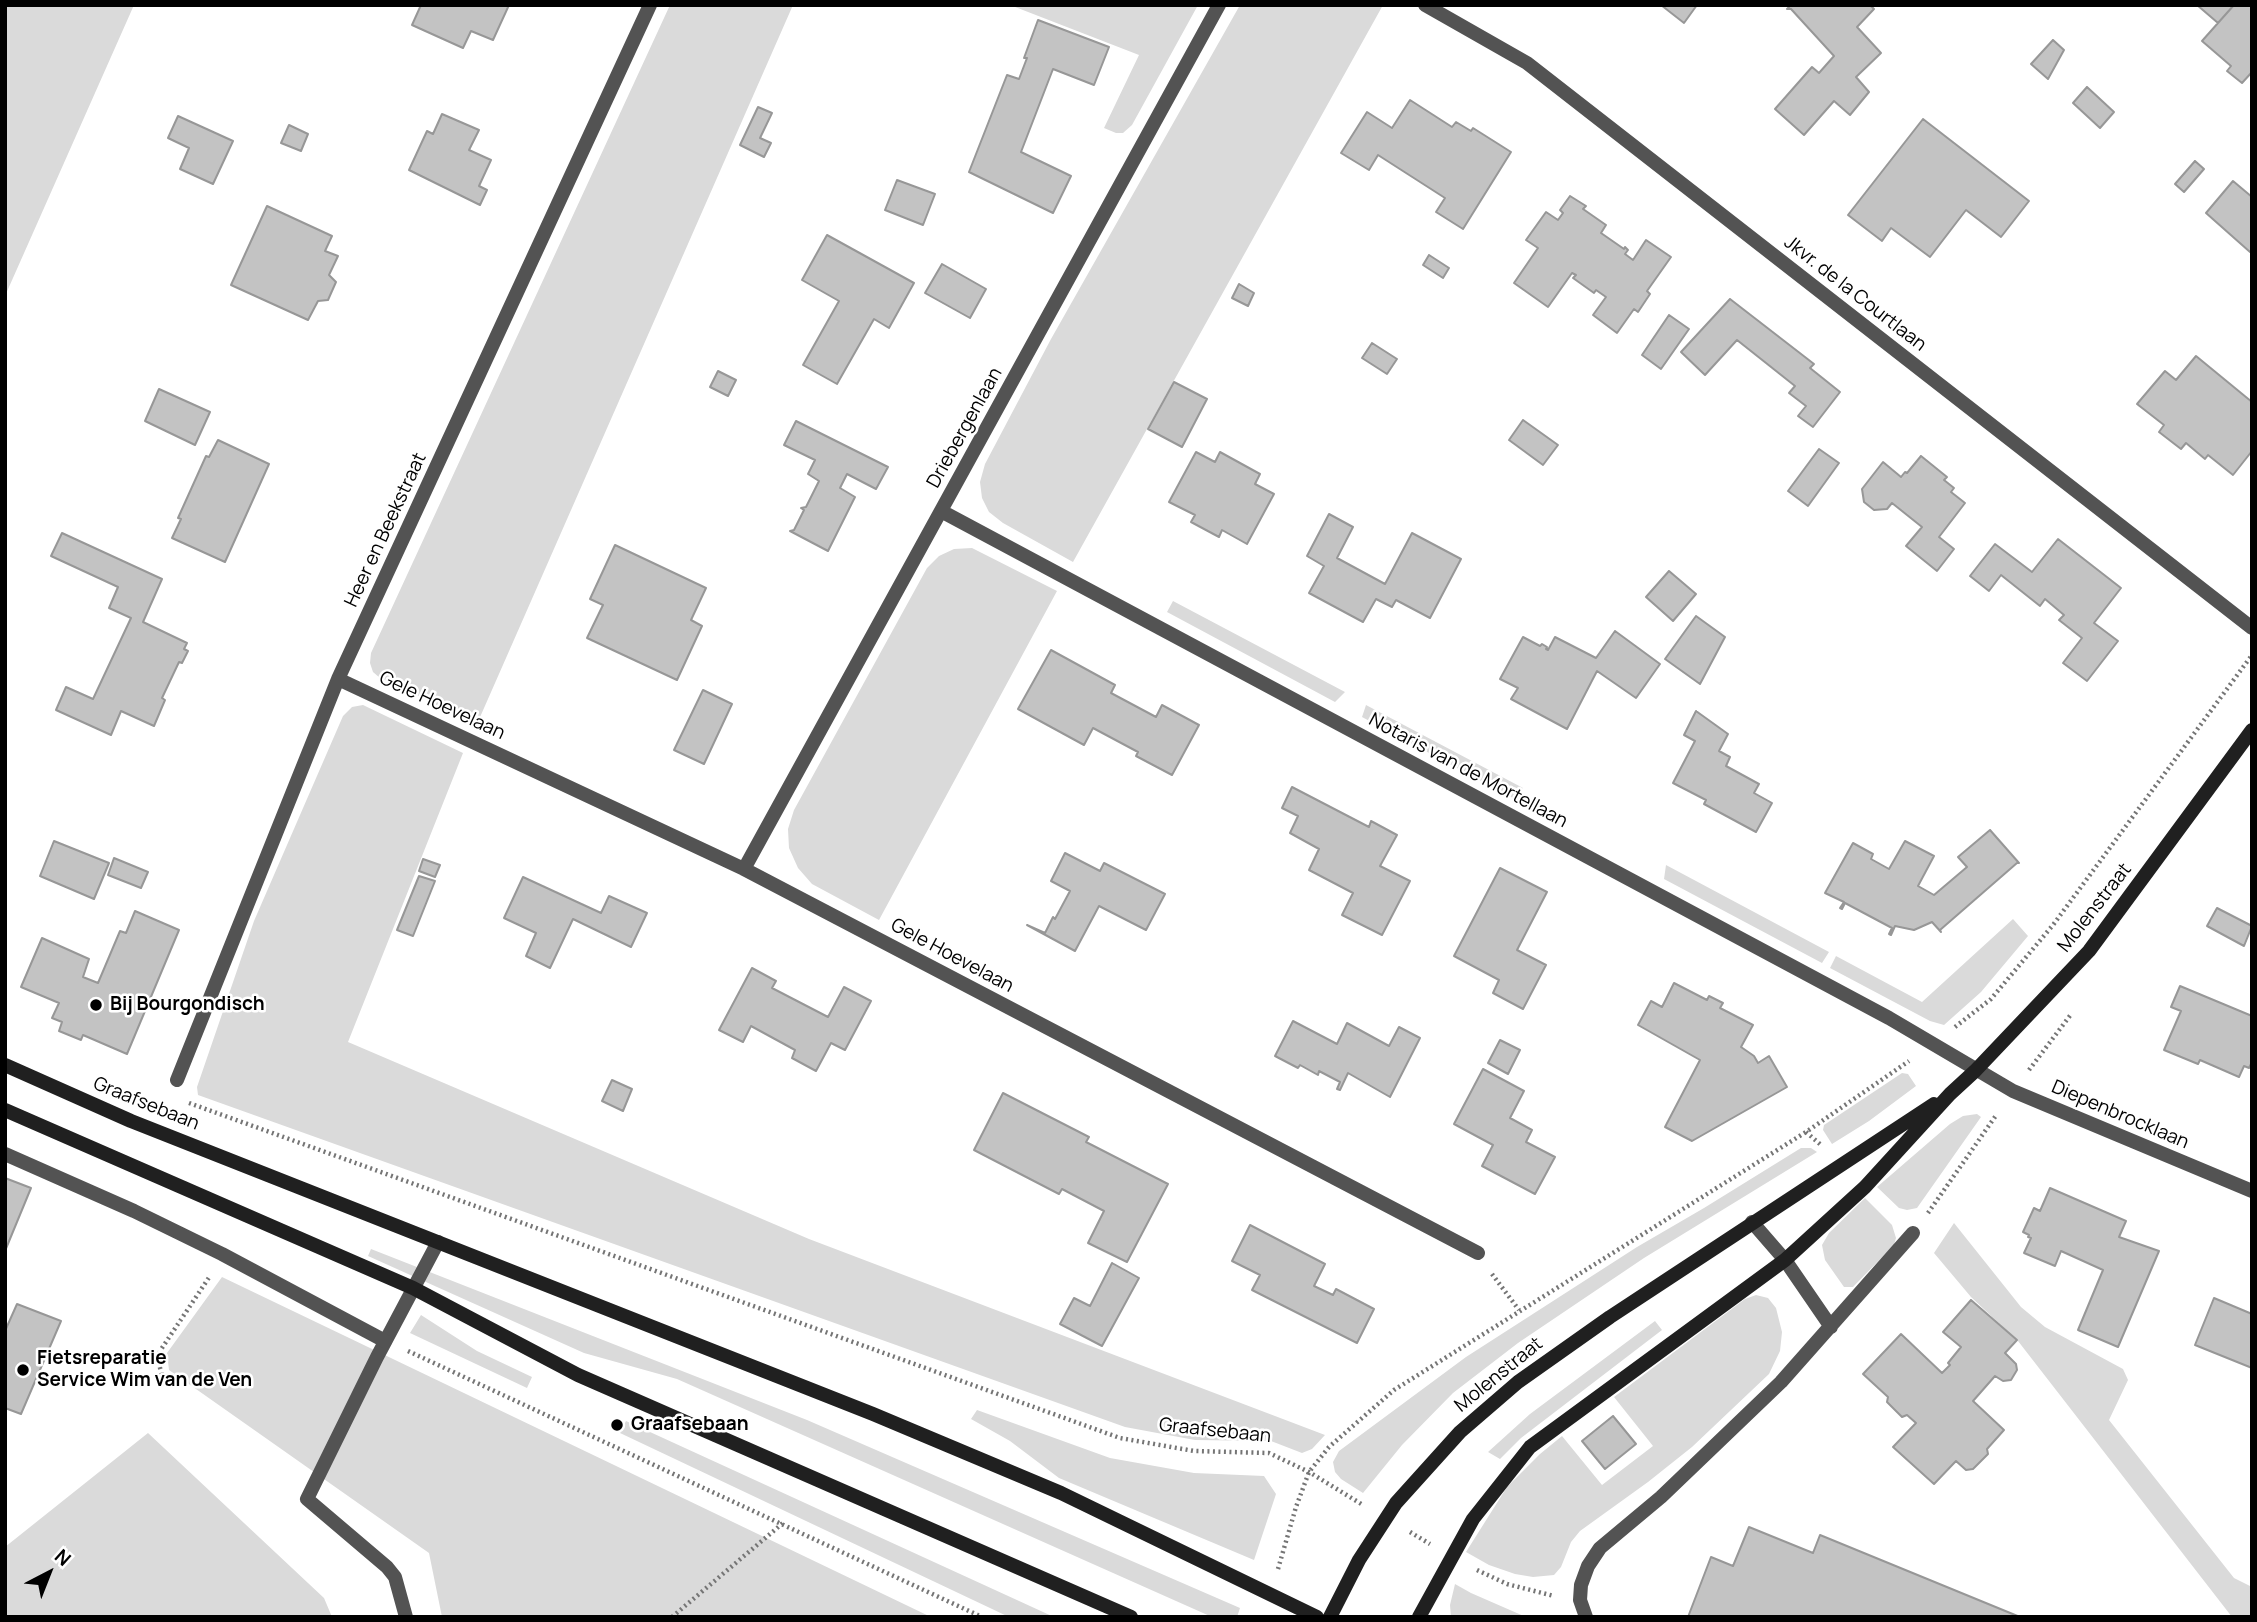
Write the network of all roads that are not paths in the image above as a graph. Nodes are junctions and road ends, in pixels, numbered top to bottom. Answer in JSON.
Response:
{"nodes":[{"id":1,"x":650,"y":5,"type":"edge"},
{"id":2,"x":1219,"y":5,"type":"edge"},
{"id":3,"x":1425,"y":5,"type":"edge"},
{"id":4,"x":941,"y":510,"type":"junction"},
{"id":5,"x":2252,"y":628,"type":"edge"},
{"id":6,"x":338,"y":679,"type":"junction"},
{"id":7,"x":2252,"y":730,"type":"edge"},
{"id":8,"x":744,"y":869,"type":"junction"},
{"id":9,"x":5,"y":1065,"type":"edge"},
{"id":10,"x":1975,"y":1071,"type":"junction"},
{"id":11,"x":177,"y":1080,"type":"dead end"},
{"id":12,"x":1950,"y":1094,"type":"junction"},
{"id":13,"x":5,"y":1110,"type":"edge"},
{"id":14,"x":5,"y":1154,"type":"edge"},
{"id":15,"x":2252,"y":1191,"type":"edge"},
{"id":16,"x":1752,"y":1222,"type":"junction"},
{"id":17,"x":1913,"y":1233,"type":"dead end"},
{"id":18,"x":438,"y":1242,"type":"junction"},
{"id":19,"x":1478,"y":1253,"type":"road end"},
{"id":20,"x":1785,"y":1260,"type":"junction"},
{"id":21,"x":412,"y":1288,"type":"junction"},
{"id":22,"x":1831,"y":1327,"type":"junction"},
{"id":23,"x":385,"y":1341,"type":"junction"},
{"id":24,"x":406,"y":1617,"type":"edge"},
{"id":25,"x":1131,"y":1617,"type":"edge"},
{"id":26,"x":1317,"y":1617,"type":"edge"},
{"id":27,"x":1330,"y":1617,"type":"edge"},
{"id":28,"x":1419,"y":1617,"type":"edge"},
{"id":29,"x":1586,"y":1617,"type":"edge"}],
"edges":[{"from":1,"to":6,"type":"street","name":"Heer en Beekstraat"},
{"from":2,"to":4,"type":"street","name":"Driebergenlaan"},
{"from":3,"to":5,"type":"street","name":"Jkvr. de la Courtlaan"},
{"from":4,"to":8,"type":"street","name":"Driebergenlaan"},
{"from":4,"to":10,"type":"street","name":"Notaris van de Mortellaan"},
{"from":6,"to":8,"type":"street","name":"Gele Hoevelaan"},
{"from":6,"to":11,"type":"street","name":"Heer en Beekstraat"},
{"from":7,"to":10,"type":"main road","name":"Molenstraat"},
{"from":8,"to":19,"type":"street","name":"Gele Hoevelaan"},
{"from":9,"to":18,"type":"main road","name":"Graafsebaan"},
{"from":10,"to":12,"type":"main road","name":"Molenstraat"},
{"from":10,"to":15,"type":"street","name":"Diepenbrocklaan"},
{"from":12,"to":16,"type":"main road","name":"Molenstraat"},
{"from":12,"to":20,"type":"main road","name":"Molenstraat"},
{"from":13,"to":21,"type":"main road"},
{"from":14,"to":23,"type":"street"},
{"from":16,"to":20,"type":"street"},
{"from":16,"to":27,"type":"main road","name":"Molenstraat"},
{"from":17,"to":22,"type":"street"},
{"from":18,"to":21,"type":"street"},
{"from":18,"to":26,"type":"main road","name":"Graafsebaan"},
{"from":20,"to":22,"type":"street"},
{"from":20,"to":28,"type":"main road","name":"Molenstraat"},
{"from":21,"to":23,"type":"street"},
{"from":21,"to":25,"type":"main road"},
{"from":22,"to":29,"type":"street"},
{"from":23,"to":24,"type":"street"}]}
